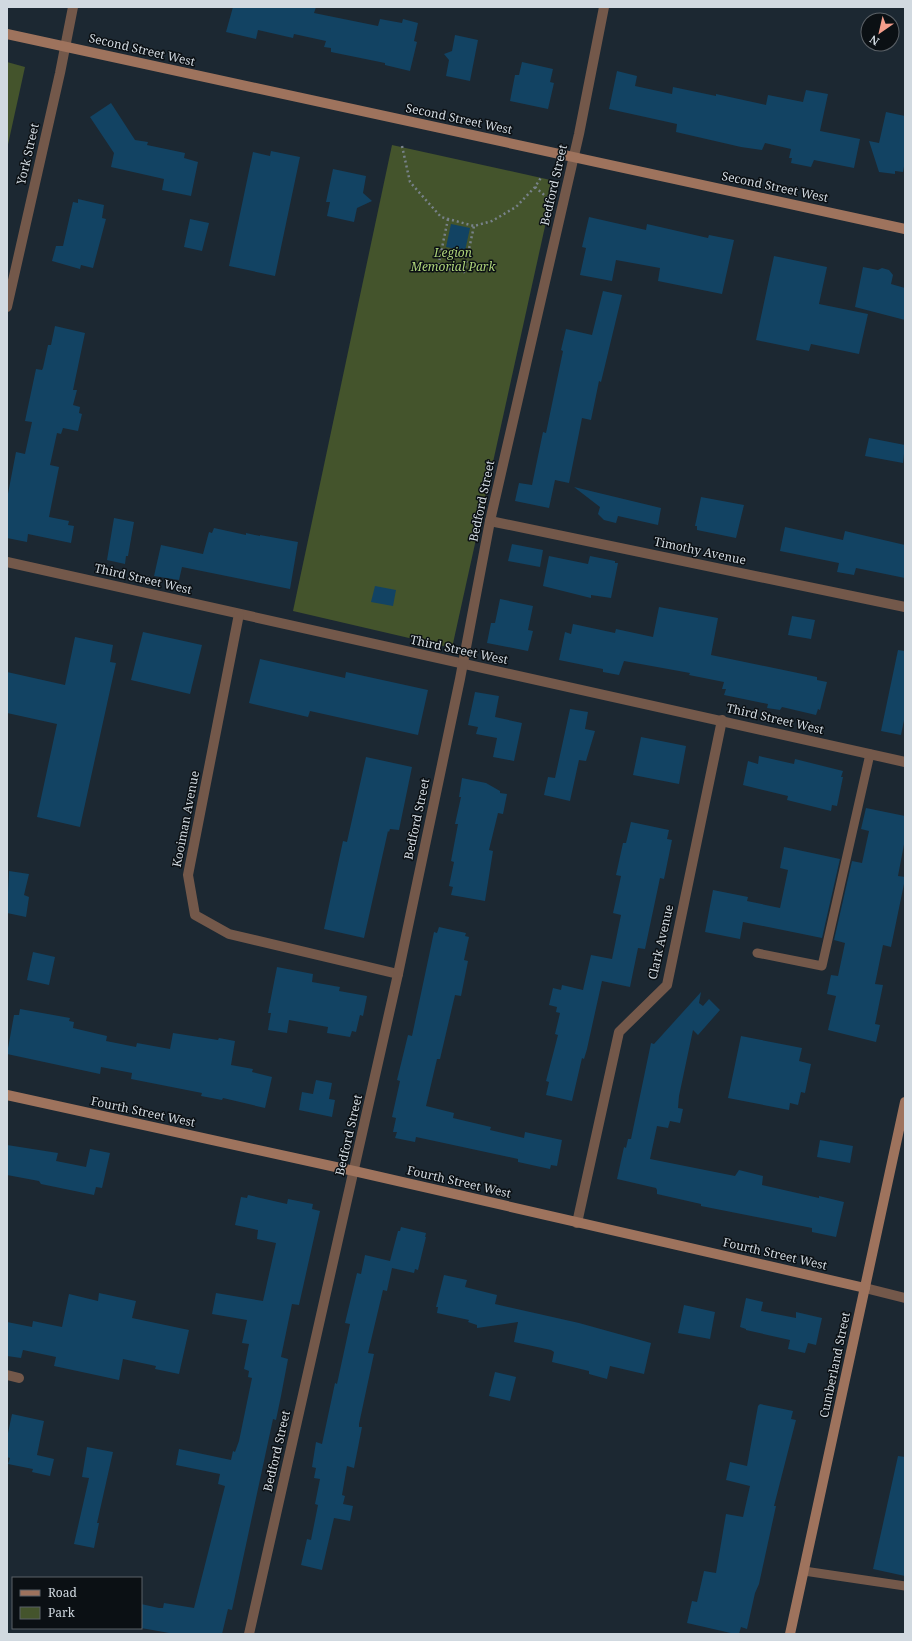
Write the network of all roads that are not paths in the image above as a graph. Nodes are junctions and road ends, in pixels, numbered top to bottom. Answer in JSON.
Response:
{"nodes":[{"id":1,"x":73,"y":7,"type":"edge"},
{"id":2,"x":604,"y":7,"type":"edge"},
{"id":3,"x":7,"y":34,"type":"edge"},
{"id":4,"x":64,"y":46,"type":"junction"},
{"id":5,"x":573,"y":157,"type":"junction"},
{"id":6,"x":905,"y":228,"type":"edge"},
{"id":7,"x":7,"y":307,"type":"edge"},
{"id":8,"x":490,"y":521,"type":"junction"},
{"id":9,"x":7,"y":562,"type":"edge"},
{"id":10,"x":905,"y":606,"type":"edge"},
{"id":11,"x":239,"y":614,"type":"junction"},
{"id":12,"x":463,"y":664,"type":"junction"},
{"id":13,"x":722,"y":720,"type":"junction"},
{"id":14,"x":870,"y":754,"type":"junction"},
{"id":15,"x":905,"y":762,"type":"edge"},
{"id":16,"x":757,"y":954,"type":"dead end"},
{"id":17,"x":398,"y":974,"type":"junction"},
{"id":18,"x":7,"y":1095,"type":"edge"},
{"id":19,"x":905,"y":1102,"type":"edge"},
{"id":20,"x":354,"y":1171,"type":"junction"},
{"id":21,"x":577,"y":1223,"type":"junction"},
{"id":22,"x":865,"y":1288,"type":"junction"},
{"id":23,"x":905,"y":1298,"type":"edge"},
{"id":24,"x":7,"y":1375,"type":"edge"},
{"id":25,"x":19,"y":1378,"type":"dead end"},
{"id":26,"x":804,"y":1571,"type":"junction"},
{"id":27,"x":905,"y":1586,"type":"edge"},
{"id":28,"x":249,"y":1634,"type":"edge"},
{"id":29,"x":790,"y":1634,"type":"edge"}],
"edges":[{"from":1,"to":4,"type":"street","name":"York Street"},
{"from":2,"to":5,"type":"street","name":"Bedford Street"},
{"from":3,"to":4,"type":"street","name":"Second Street West"},
{"from":4,"to":5,"type":"street","name":"Second Street West"},
{"from":4,"to":7,"type":"street","name":"York Street"},
{"from":5,"to":6,"type":"street","name":"Second Street West"},
{"from":5,"to":8,"type":"street","name":"Bedford Street"},
{"from":8,"to":10,"type":"street","name":"Timothy Avenue"},
{"from":8,"to":12,"type":"street","name":"Bedford Street"},
{"from":9,"to":11,"type":"street","name":"Third Street West"},
{"from":11,"to":12,"type":"street","name":"Third Street West"},
{"from":11,"to":17,"type":"street","name":"Kooiman Avenue"},
{"from":12,"to":13,"type":"street","name":"Third Street West"},
{"from":12,"to":17,"type":"street","name":"Bedford Street"},
{"from":13,"to":14,"type":"street","name":"Third Street West"},
{"from":13,"to":21,"type":"street","name":"Clark Avenue"},
{"from":14,"to":15,"type":"street","name":"Third Street West"},
{"from":14,"to":16,"type":"lane"},
{"from":17,"to":20,"type":"street","name":"Bedford Street"},
{"from":18,"to":20,"type":"street","name":"Fourth Street West"},
{"from":19,"to":22,"type":"street","name":"Cumberland Street"},
{"from":20,"to":21,"type":"street","name":"Fourth Street West"},
{"from":20,"to":28,"type":"street","name":"Bedford Street"},
{"from":21,"to":22,"type":"street","name":"Fourth Street West"},
{"from":22,"to":23,"type":"street","name":"Fourth Street West"},
{"from":22,"to":26,"type":"street","name":"Cumberland Street"},
{"from":24,"to":25,"type":"street"},
{"from":26,"to":27,"type":"lane"},
{"from":26,"to":29,"type":"street","name":"Cumberland Street"}]}
